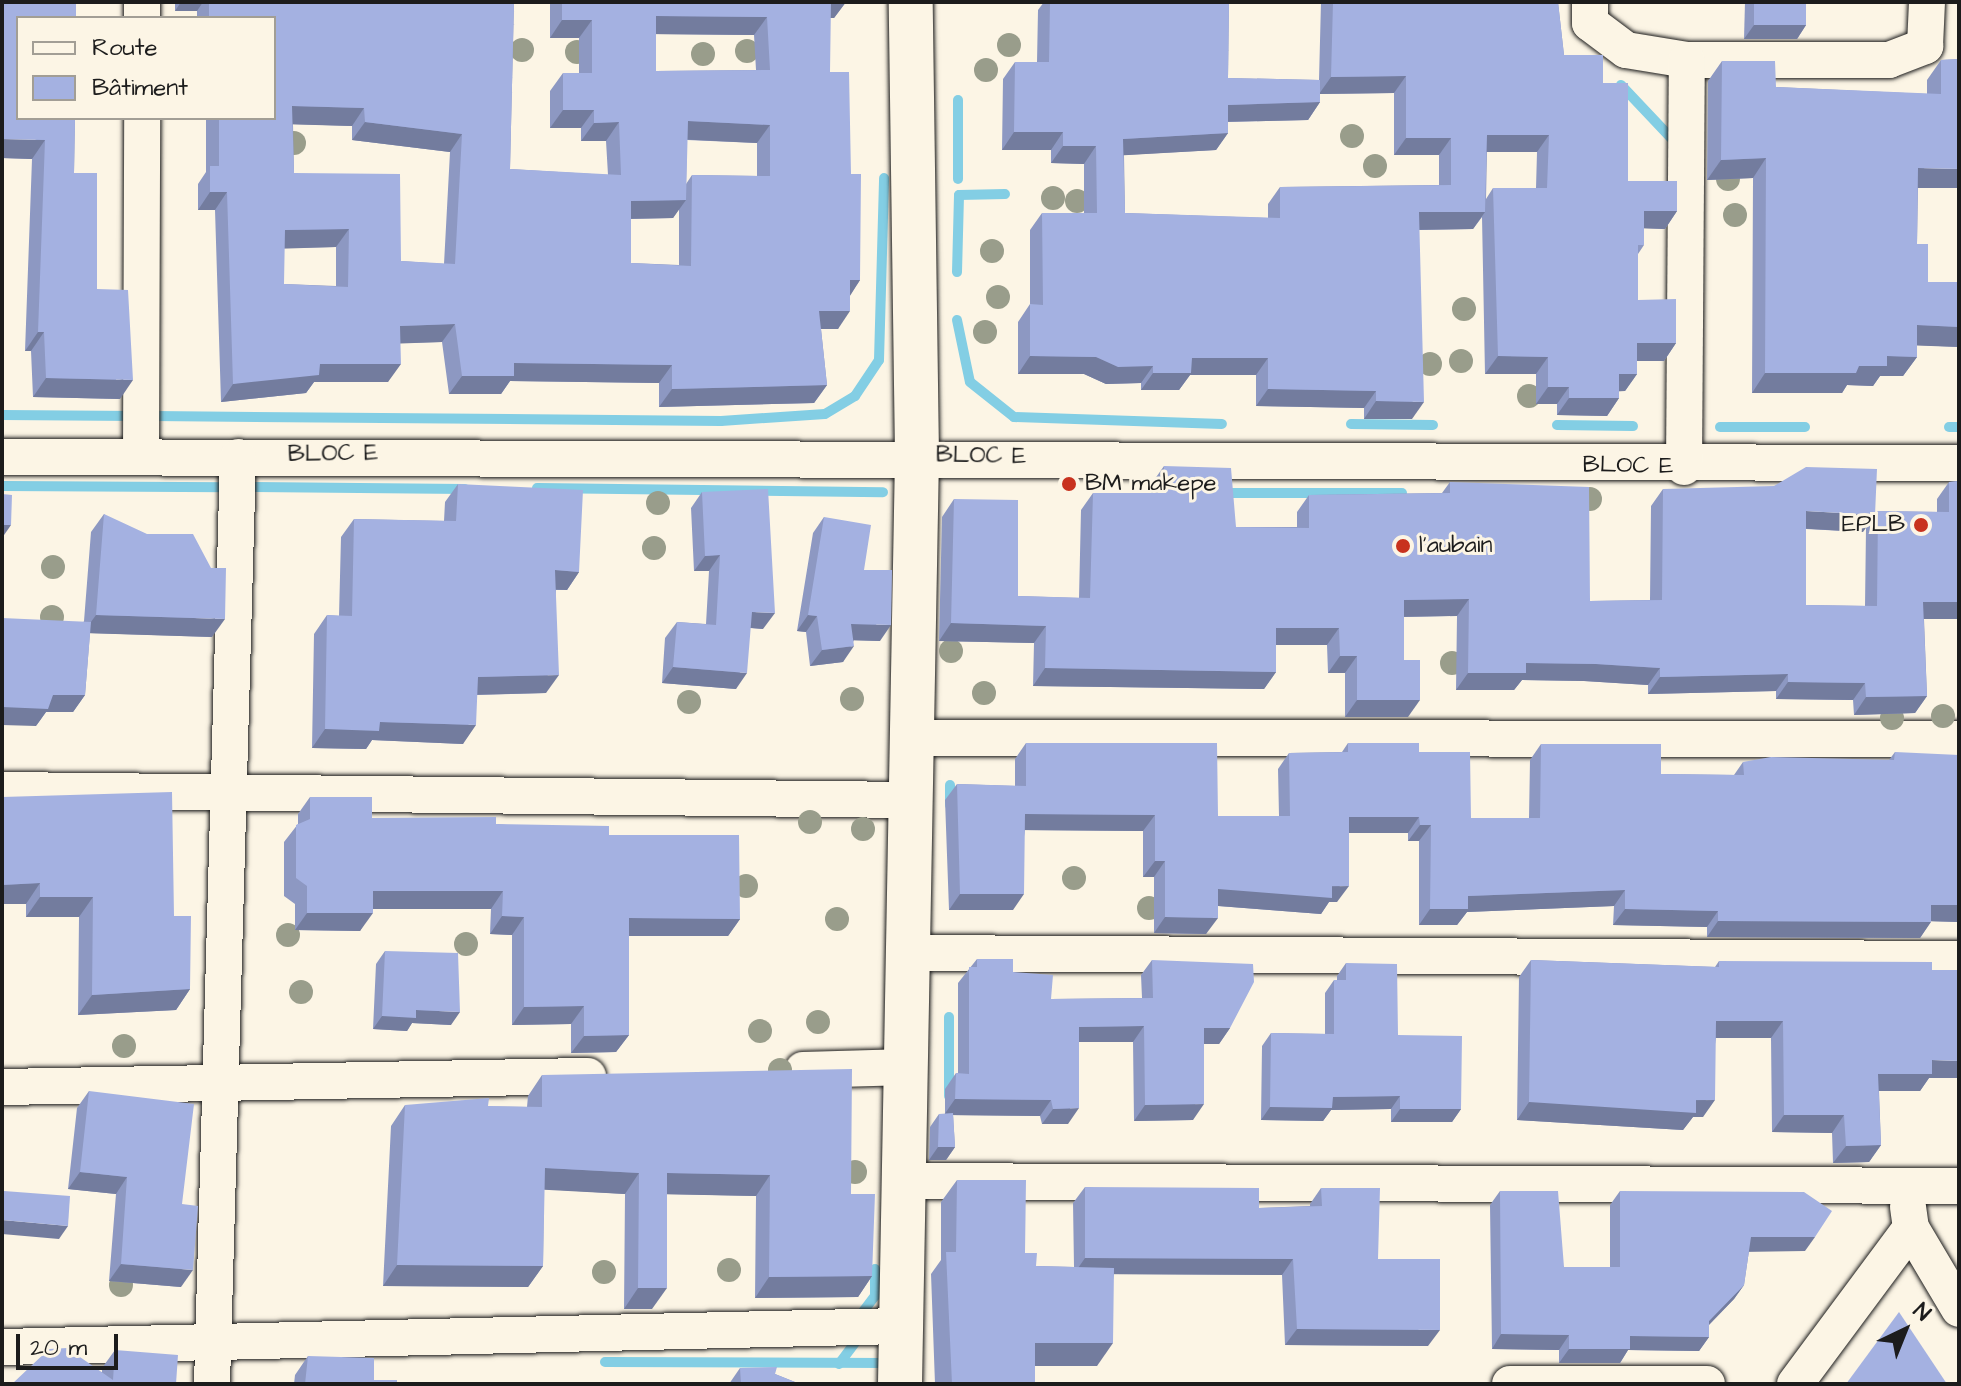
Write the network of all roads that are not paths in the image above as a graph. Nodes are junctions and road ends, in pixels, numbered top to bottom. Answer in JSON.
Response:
{"nodes":[{"id":1,"x":911,"y":2,"type":"edge"},
{"id":2,"x":1590,"y":2,"type":"edge"},
{"id":3,"x":1927,"y":2,"type":"edge"},
{"id":4,"x":1687,"y":60,"type":"junction"},
{"id":5,"x":142,"y":120,"type":"edge"},
{"id":6,"x":917,"y":455,"type":"junction"},
{"id":7,"x":141,"y":456,"type":"junction"},
{"id":8,"x":2,"y":457,"type":"edge"},
{"id":9,"x":238,"y":457,"type":"junction"},
{"id":10,"x":1959,"y":463,"type":"edge"},
{"id":11,"x":1684,"y":467,"type":"junction"},
{"id":12,"x":908,"y":738,"type":"junction"},
{"id":13,"x":1959,"y":739,"type":"edge"},
{"id":14,"x":2,"y":790,"type":"edge"},
{"id":15,"x":224,"y":790,"type":"junction"},
{"id":16,"x":907,"y":800,"type":"junction"},
{"id":17,"x":907,"y":953,"type":"junction"},
{"id":18,"x":1959,"y":959,"type":"edge"},
{"id":19,"x":908,"y":1067,"type":"junction"},
{"id":20,"x":766,"y":1071,"type":"edge"},
{"id":21,"x":625,"y":1075,"type":"edge"},
{"id":22,"x":2,"y":1087,"type":"edge"},
{"id":23,"x":216,"y":1087,"type":"junction"},
{"id":24,"x":905,"y":1181,"type":"junction"},
{"id":25,"x":1906,"y":1186,"type":"junction"},
{"id":26,"x":1959,"y":1186,"type":"edge"},
{"id":27,"x":1911,"y":1228,"type":"junction"},
{"id":28,"x":1959,"y":1309,"type":"edge"},
{"id":29,"x":903,"y":1326,"type":"junction"},
{"id":30,"x":2,"y":1347,"type":"edge"},
{"id":31,"x":212,"y":1347,"type":"junction"},
{"id":32,"x":212,"y":1384,"type":"edge"},
{"id":33,"x":900,"y":1384,"type":"edge"},
{"id":34,"x":1510,"y":1384,"type":"edge"},
{"id":35,"x":1707,"y":1384,"type":"edge"},
{"id":36,"x":1795,"y":1384,"type":"edge"}],
"edges":[{"from":1,"to":6,"type":"street"},
{"from":2,"to":4,"type":"street"},
{"from":3,"to":4,"type":"street"},
{"from":4,"to":11,"type":"street"},
{"from":5,"to":7,"type":"street"},
{"from":6,"to":9,"type":"street","name":"BLOC E"},
{"from":6,"to":11,"type":"street","name":"BLOC E"},
{"from":6,"to":12,"type":"street"},
{"from":7,"to":8,"type":"street","name":"BLOC E"},
{"from":7,"to":9,"type":"street","name":"BLOC E"},
{"from":9,"to":15,"type":"street"},
{"from":10,"to":11,"type":"street","name":"BLOC E"},
{"from":12,"to":13,"type":"street"},
{"from":12,"to":16,"type":"street"},
{"from":14,"to":15,"type":"street"},
{"from":15,"to":16,"type":"street"},
{"from":15,"to":23,"type":"street"},
{"from":16,"to":17,"type":"street"},
{"from":17,"to":18,"type":"street"},
{"from":17,"to":19,"type":"street"},
{"from":19,"to":20,"type":"street"},
{"from":19,"to":24,"type":"street"},
{"from":21,"to":23,"type":"street"},
{"from":22,"to":23,"type":"street"},
{"from":23,"to":31,"type":"street"},
{"from":24,"to":25,"type":"street"},
{"from":24,"to":29,"type":"street"},
{"from":25,"to":26,"type":"street"},
{"from":25,"to":27,"type":"street"},
{"from":27,"to":28,"type":"street"},
{"from":27,"to":36,"type":"street"},
{"from":29,"to":31,"type":"street"},
{"from":29,"to":33,"type":"street"},
{"from":30,"to":31,"type":"street"},
{"from":31,"to":32,"type":"street"},
{"from":34,"to":35,"type":"street"}]}
